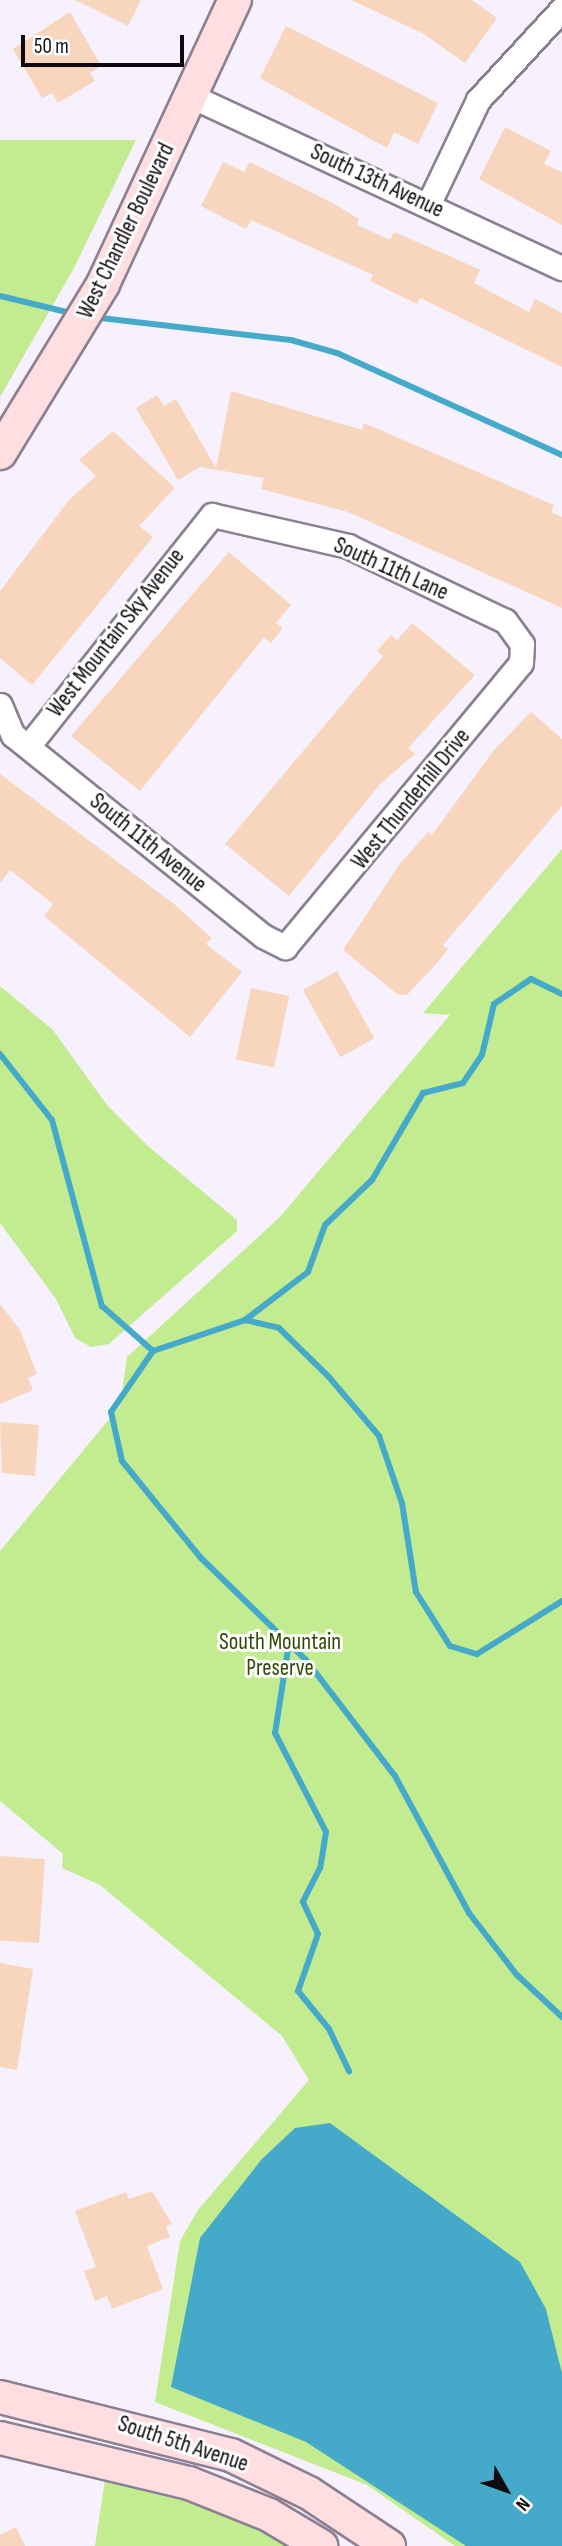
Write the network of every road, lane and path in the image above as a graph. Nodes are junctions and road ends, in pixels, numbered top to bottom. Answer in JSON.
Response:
{"nodes":[{"id":1,"x":235,"y":0,"type":"edge"},
{"id":2,"x":551,"y":0,"type":"edge"},
{"id":3,"x":562,"y":9,"type":"edge"},
{"id":4,"x":191,"y":96,"type":"junction"},
{"id":5,"x":429,"y":205,"type":"junction"},
{"id":6,"x":562,"y":268,"type":"edge"},
{"id":7,"x":0,"y":453,"type":"edge"},
{"id":8,"x":204,"y":520,"type":"joint"},
{"id":9,"x":522,"y":644,"type":"joint"},
{"id":10,"x":0,"y":705,"type":"edge"},
{"id":11,"x":14,"y":738,"type":"edge"},
{"id":12,"x":285,"y":947,"type":"joint"},
{"id":13,"x":0,"y":2397,"type":"edge"},
{"id":14,"x":0,"y":2438,"type":"edge"},
{"id":15,"x":321,"y":2546,"type":"edge"},
{"id":16,"x":389,"y":2546,"type":"edge"}],
"edges":[{"from":1,"to":4,"type":"street","name":"West Chandler Boulevard"},
{"from":2,"to":3,"type":"street"},
{"from":3,"to":5,"type":"street"},
{"from":4,"to":5,"type":"street","name":"South 13th Avenue"},
{"from":4,"to":7,"type":"street","name":"West Chandler Boulevard"},
{"from":5,"to":6,"type":"street","name":"South 13th Avenue"},
{"from":8,"to":9,"type":"street","name":"South 11th Lane"},
{"from":8,"to":11,"type":"street","name":"West Mountain Sky Avenue"},
{"from":9,"to":12,"type":"street","name":"West Thunderhill Drive"},
{"from":10,"to":11,"type":"street","name":"South 11th Avenue"},
{"from":11,"to":12,"type":"street","name":"South 11th Avenue"},
{"from":13,"to":16,"type":"street","name":"South 5th Avenue"},
{"from":14,"to":15,"type":"street","name":"South 5th Avenue"}]}
